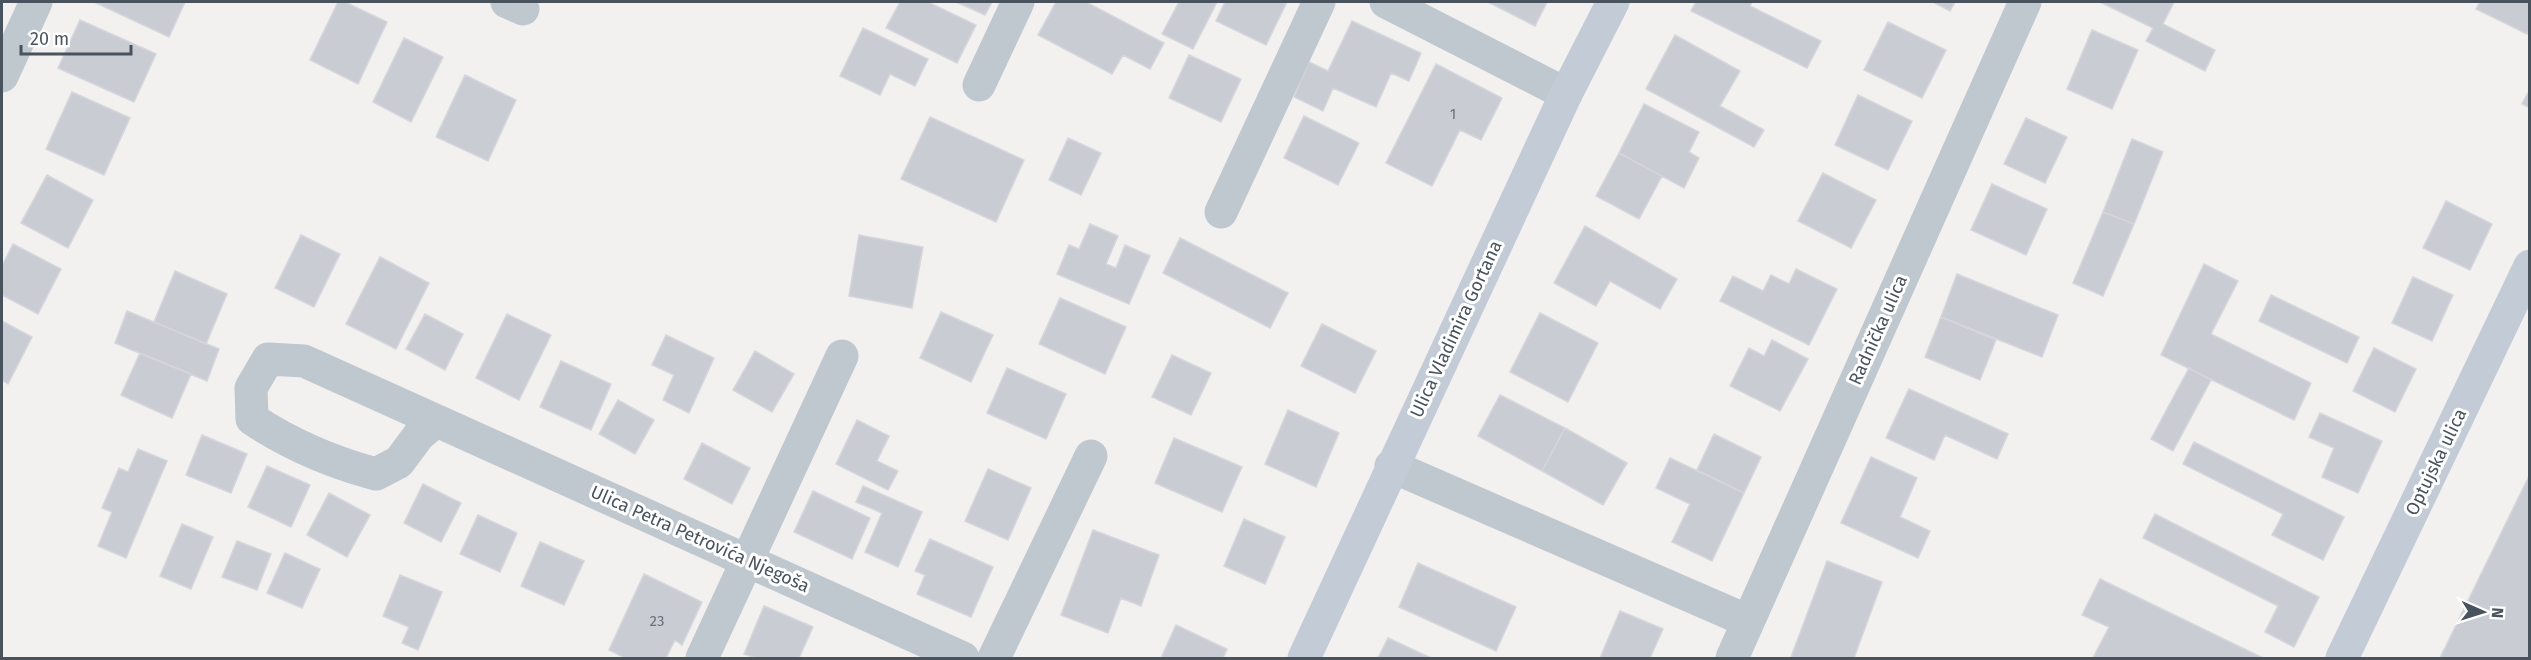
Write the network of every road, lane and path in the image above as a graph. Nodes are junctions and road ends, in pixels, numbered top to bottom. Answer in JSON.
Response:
{"nodes":[{"id":1,"x":36,"y":2,"type":"edge"},
{"id":2,"x":1018,"y":2,"type":"edge"},
{"id":3,"x":1319,"y":2,"type":"edge"},
{"id":4,"x":1386,"y":2,"type":"edge"},
{"id":5,"x":1613,"y":2,"type":"edge"},
{"id":6,"x":2025,"y":2,"type":"edge"},
{"id":7,"x":2,"y":76,"type":"edge"},
{"id":8,"x":978,"y":85,"type":"dead end"},
{"id":9,"x":1566,"y":94,"type":"junction"},
{"id":10,"x":1221,"y":212,"type":"dead end"},
{"id":11,"x":2529,"y":266,"type":"edge"},
{"id":12,"x":842,"y":356,"type":"dead end"},
{"id":13,"x":436,"y":421,"type":"junction"},
{"id":14,"x":1091,"y":456,"type":"dead end"},
{"id":15,"x":1391,"y":466,"type":"junction"},
{"id":16,"x":746,"y":560,"type":"junction"},
{"id":17,"x":1748,"y":621,"type":"junction"},
{"id":18,"x":702,"y":658,"type":"edge"},
{"id":19,"x":963,"y":658,"type":"edge"},
{"id":20,"x":994,"y":658,"type":"edge"},
{"id":21,"x":1304,"y":658,"type":"edge"},
{"id":22,"x":1732,"y":658,"type":"edge"},
{"id":23,"x":2342,"y":658,"type":"edge"}],
"edges":[{"from":1,"to":7,"type":"street"},
{"from":2,"to":8,"type":"street"},
{"from":3,"to":10,"type":"street"},
{"from":4,"to":9,"type":"street"},
{"from":5,"to":9,"type":"street","name":"Ulica Vladimira Gortana"},
{"from":6,"to":17,"type":"street","name":"Radnička ulica"},
{"from":9,"to":15,"type":"street","name":"Ulica Vladimira Gortana"},
{"from":11,"to":23,"type":"street","name":"Optujska ulica"},
{"from":12,"to":16,"type":"street"},
{"from":13,"to":13,"type":"street","name":"Ulica Petra Petrovića Njegoša"},
{"from":13,"to":16,"type":"street","name":"Ulica Petra Petrovića Njegoša"},
{"from":14,"to":20,"type":"street"},
{"from":15,"to":17,"type":"street"},
{"from":15,"to":21,"type":"street","name":"Ulica Vladimira Gortana"},
{"from":16,"to":18,"type":"street"},
{"from":16,"to":19,"type":"street","name":"Ulica Petra Petrovića Njegoša"},
{"from":17,"to":22,"type":"street","name":"Radnička ulica"}]}
